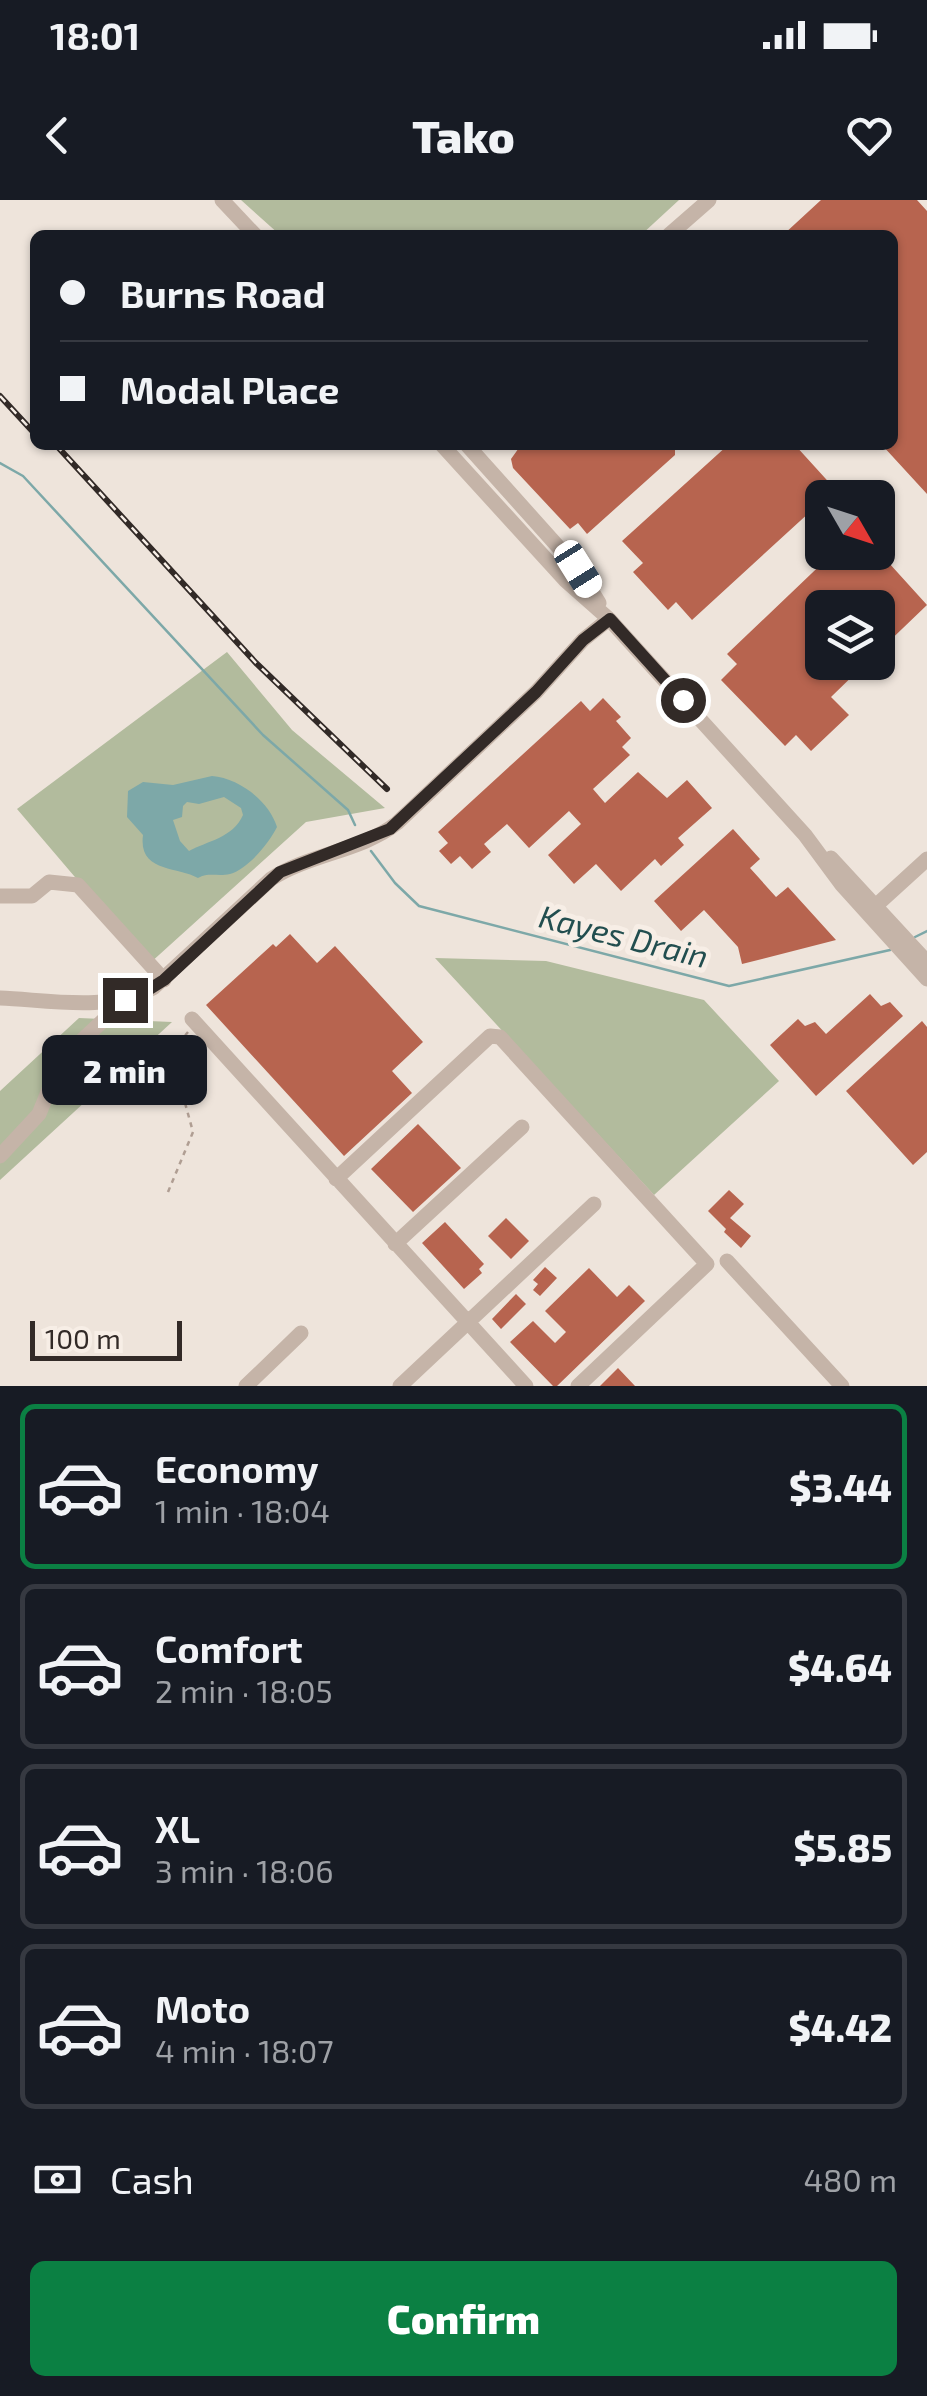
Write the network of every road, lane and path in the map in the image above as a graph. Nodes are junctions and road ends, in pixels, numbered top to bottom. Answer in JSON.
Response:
{"nodes":[{"id":1,"x":222,"y":200,"type":"edge"},
{"id":2,"x":705,"y":204,"type":"edge"},
{"id":3,"x":249,"y":230,"type":"edge"},
{"id":4,"x":677,"y":230,"type":"edge"},
{"id":5,"x":450,"y":450,"type":"edge"},
{"id":6,"x":471,"y":450,"type":"edge"},
{"id":7,"x":610,"y":619,"type":"junction"},
{"id":8,"x":927,"y":859,"type":"edge"},
{"id":9,"x":0,"y":896,"type":"edge"},
{"id":10,"x":872,"y":909,"type":"junction"},
{"id":11,"x":927,"y":962,"type":"edge"},
{"id":12,"x":927,"y":979,"type":"edge"},
{"id":13,"x":164,"y":980,"type":"junction"},
{"id":14,"x":0,"y":998,"type":"edge"},
{"id":15,"x":125,"y":1000,"type":"junction"},
{"id":16,"x":194,"y":1022,"type":"joint"},
{"id":17,"x":522,"y":1127,"type":"dead end"},
{"id":18,"x":0,"y":1156,"type":"edge"},
{"id":19,"x":336,"y":1179,"type":"junction"},
{"id":20,"x":168,"y":1192,"type":"dead end"},
{"id":21,"x":594,"y":1204,"type":"dead end"},
{"id":22,"x":395,"y":1244,"type":"junction"},
{"id":23,"x":728,"y":1261,"type":"dead end"},
{"id":24,"x":468,"y":1324,"type":"junction"},
{"id":25,"x":301,"y":1333,"type":"dead end"},
{"id":26,"x":246,"y":1386,"type":"edge"},
{"id":27,"x":400,"y":1386,"type":"edge"},
{"id":28,"x":526,"y":1386,"type":"edge"},
{"id":29,"x":578,"y":1386,"type":"edge"},
{"id":30,"x":842,"y":1386,"type":"edge"}],
"edges":[{"from":1,"to":3,"type":"street"},
{"from":2,"to":4,"type":"street"},
{"from":5,"to":7,"type":"street"},
{"from":6,"to":7,"type":"street"},
{"from":7,"to":10,"type":"street"},
{"from":7,"to":13,"type":"street"},
{"from":8,"to":10,"type":"street"},
{"from":9,"to":13,"type":"street"},
{"from":10,"to":11,"type":"street"},
{"from":10,"to":12,"type":"street"},
{"from":13,"to":15,"type":"street"},
{"from":14,"to":15,"type":"street"},
{"from":15,"to":18,"type":"street"},
{"from":16,"to":19,"type":"street"},
{"from":16,"to":20,"type":"path"},
{"from":17,"to":22,"type":"street"},
{"from":19,"to":22,"type":"street"},
{"from":19,"to":29,"type":"street"},
{"from":21,"to":24,"type":"street"},
{"from":22,"to":24,"type":"street"},
{"from":23,"to":30,"type":"street"},
{"from":24,"to":27,"type":"street"},
{"from":24,"to":28,"type":"street"},
{"from":25,"to":26,"type":"street"}]}
